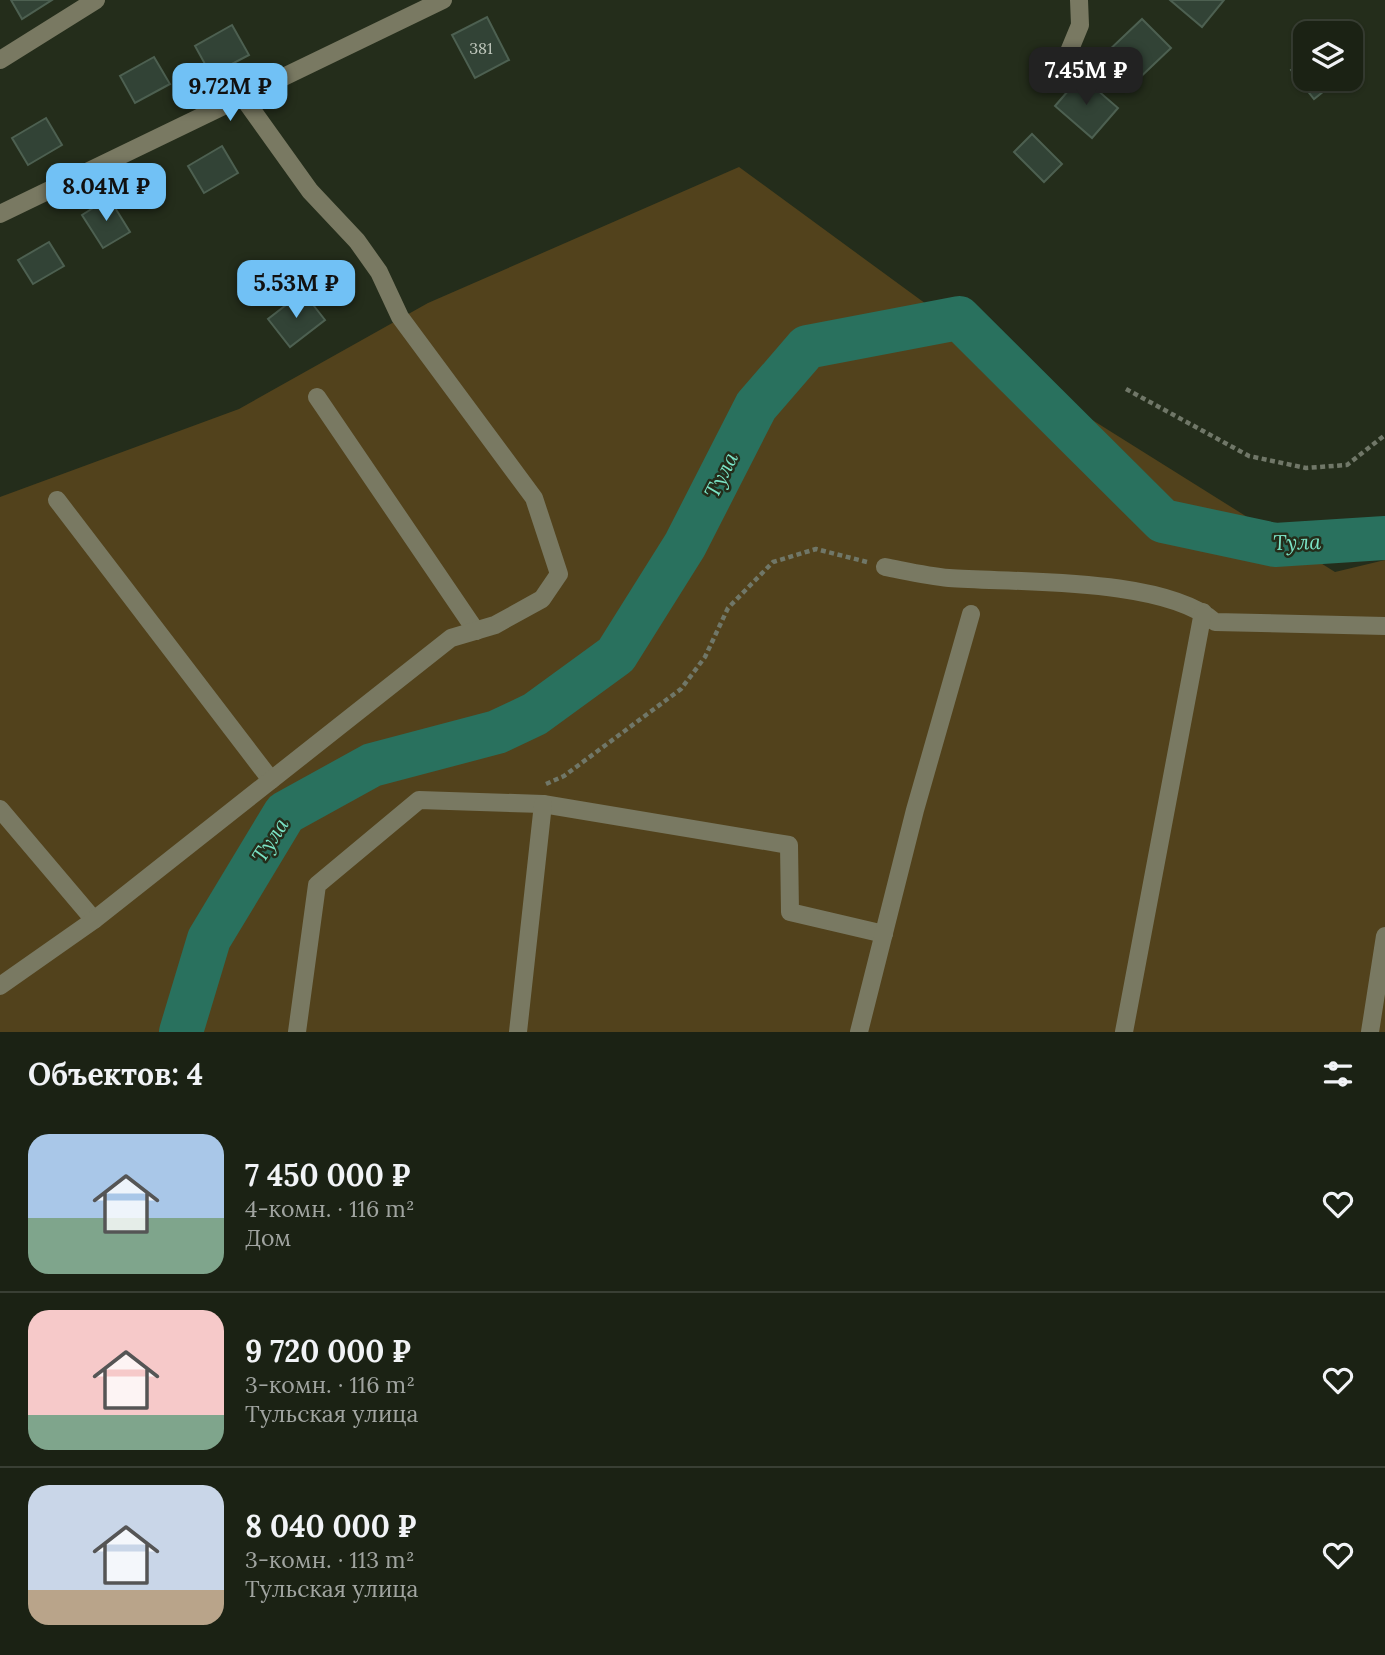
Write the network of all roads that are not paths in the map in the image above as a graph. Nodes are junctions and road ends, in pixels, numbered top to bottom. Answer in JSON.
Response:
{"nodes":[{"id":1,"x":96,"y":0,"type":"edge"},
{"id":2,"x":443,"y":0,"type":"edge"},
{"id":3,"x":1079,"y":0,"type":"edge"},
{"id":4,"x":0,"y":60,"type":"edge"},
{"id":5,"x":1056,"y":83,"type":"dead end"},
{"id":6,"x":242,"y":96,"type":"junction"},
{"id":7,"x":1,"y":211,"type":"edge"},
{"id":8,"x":317,"y":397,"type":"dead end"},
{"id":9,"x":57,"y":500,"type":"dead end"},
{"id":10,"x":885,"y":567,"type":"road end"},
{"id":11,"x":1203,"y":612,"type":"junction"},
{"id":12,"x":971,"y":614,"type":"dead end"},
{"id":13,"x":1385,"y":626,"type":"edge"},
{"id":14,"x":475,"y":631,"type":"junction"},
{"id":15,"x":271,"y":780,"type":"junction"},
{"id":16,"x":543,"y":804,"type":"junction"},
{"id":17,"x":0,"y":809,"type":"edge"},
{"id":18,"x":94,"y":920,"type":"junction"},
{"id":19,"x":884,"y":934,"type":"junction"},
{"id":20,"x":1385,"y":936,"type":"edge"},
{"id":21,"x":0,"y":986,"type":"edge"},
{"id":22,"x":297,"y":1032,"type":"edge"},
{"id":23,"x":518,"y":1032,"type":"edge"},
{"id":24,"x":859,"y":1032,"type":"edge"},
{"id":25,"x":1124,"y":1032,"type":"edge"},
{"id":26,"x":1370,"y":1032,"type":"edge"}],
"edges":[{"from":1,"to":4,"type":"street"},
{"from":2,"to":6,"type":"street"},
{"from":3,"to":5,"type":"street"},
{"from":6,"to":7,"type":"street"},
{"from":6,"to":14,"type":"street"},
{"from":8,"to":14,"type":"street"},
{"from":9,"to":15,"type":"street"},
{"from":10,"to":11,"type":"street"},
{"from":11,"to":13,"type":"street"},
{"from":11,"to":25,"type":"street"},
{"from":12,"to":19,"type":"street"},
{"from":14,"to":15,"type":"street"},
{"from":15,"to":18,"type":"street"},
{"from":16,"to":19,"type":"street"},
{"from":16,"to":22,"type":"street"},
{"from":16,"to":23,"type":"street"},
{"from":17,"to":18,"type":"street"},
{"from":18,"to":21,"type":"street"},
{"from":19,"to":24,"type":"street"},
{"from":20,"to":26,"type":"street"}]}
